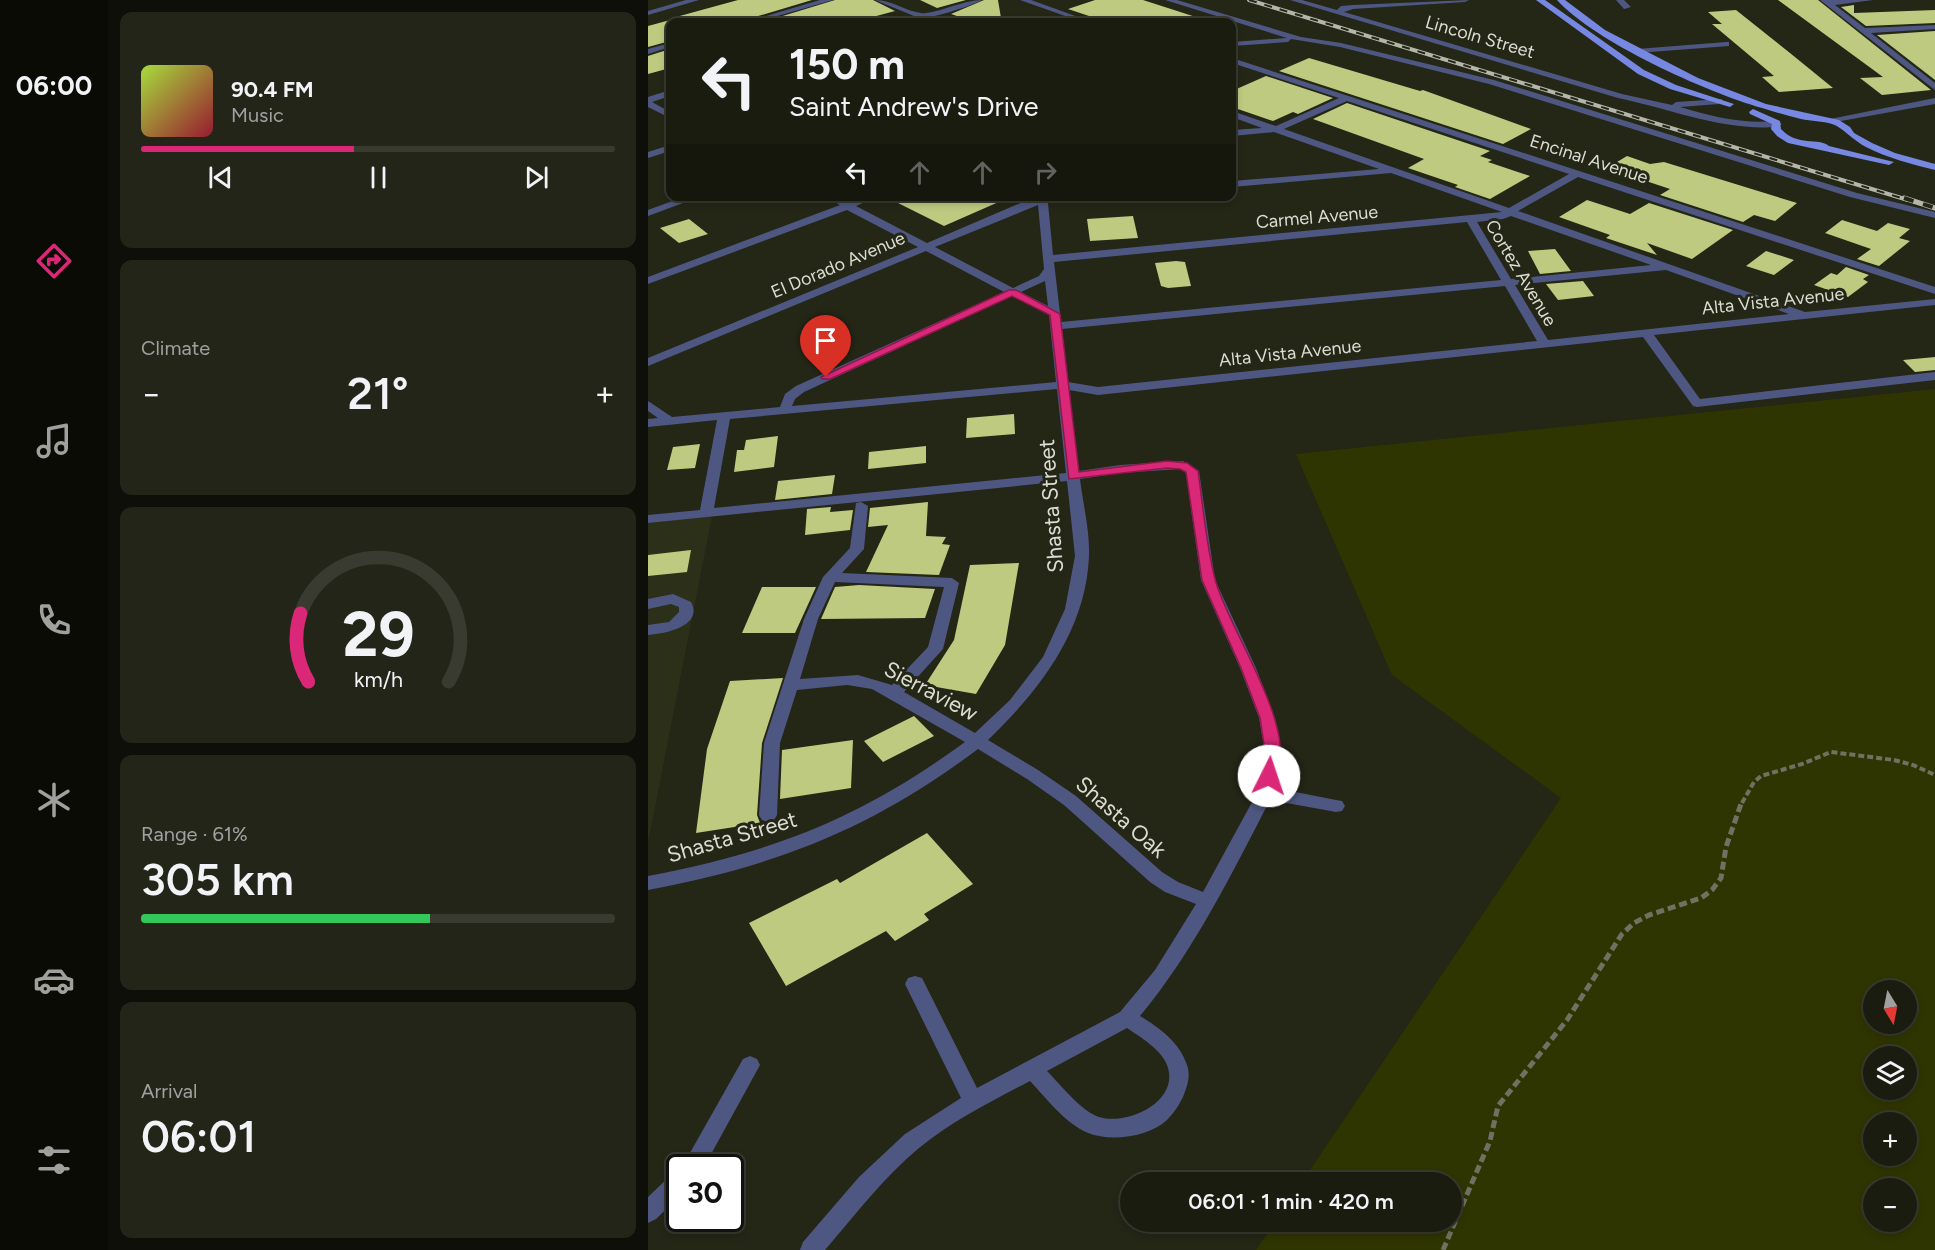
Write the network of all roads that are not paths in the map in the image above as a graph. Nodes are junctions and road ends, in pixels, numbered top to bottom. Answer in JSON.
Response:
{"nodes":[{"id":1,"x":695,"y":0,"type":"edge"},
{"id":2,"x":829,"y":0,"type":"edge"},
{"id":3,"x":879,"y":0,"type":"edge"},
{"id":4,"x":978,"y":0,"type":"edge"},
{"id":5,"x":1024,"y":0,"type":"edge"},
{"id":6,"x":1169,"y":0,"type":"edge"},
{"id":7,"x":1294,"y":0,"type":"edge"},
{"id":8,"x":1465,"y":0,"type":"edge"},
{"id":9,"x":1540,"y":0,"type":"edge"},
{"id":10,"x":1561,"y":0,"type":"edge"},
{"id":11,"x":1620,"y":0,"type":"edge"},
{"id":12,"x":1869,"y":0,"type":"edge"},
{"id":13,"x":1826,"y":1,"type":"edge"},
{"id":14,"x":1627,"y":7,"type":"dead end"},
{"id":15,"x":648,"y":13,"type":"edge"},
{"id":16,"x":1338,"y":13,"type":"junction"},
{"id":17,"x":921,"y":16,"type":"junction"},
{"id":18,"x":764,"y":18,"type":"edge"},
{"id":19,"x":914,"y":18,"type":"edge"},
{"id":20,"x":926,"y":18,"type":"edge"},
{"id":21,"x":1076,"y":18,"type":"edge"},
{"id":22,"x":1229,"y":18,"type":"edge"},
{"id":23,"x":1236,"y":20,"type":"edge"},
{"id":24,"x":1935,"y":27,"type":"edge"},
{"id":25,"x":1862,"y":32,"type":"junction"},
{"id":26,"x":1300,"y":39,"type":"junction"},
{"id":27,"x":1236,"y":44,"type":"edge"},
{"id":28,"x":1726,"y":44,"type":"dead end"},
{"id":29,"x":666,"y":46,"type":"edge"},
{"id":30,"x":648,"y":51,"type":"edge"},
{"id":31,"x":1637,"y":51,"type":"junction"},
{"id":32,"x":1236,"y":61,"type":"edge"},
{"id":33,"x":1935,"y":87,"type":"edge"},
{"id":34,"x":1686,"y":92,"type":"junction"},
{"id":35,"x":666,"y":95,"type":"edge"},
{"id":36,"x":1622,"y":96,"type":"junction"},
{"id":37,"x":1346,"y":98,"type":"junction"},
{"id":38,"x":1643,"y":100,"type":"junction"},
{"id":39,"x":1935,"y":100,"type":"edge"},
{"id":40,"x":1719,"y":101,"type":"junction"},
{"id":41,"x":648,"y":102,"type":"edge"},
{"id":42,"x":1671,"y":106,"type":"junction"},
{"id":43,"x":1935,"y":110,"type":"edge"},
{"id":44,"x":666,"y":113,"type":"edge"},
{"id":45,"x":1236,"y":115,"type":"edge"},
{"id":46,"x":1811,"y":117,"type":"junction"},
{"id":47,"x":1830,"y":120,"type":"junction"},
{"id":48,"x":1777,"y":124,"type":"junction"},
{"id":49,"x":1277,"y":129,"type":"junction"},
{"id":50,"x":1236,"y":133,"type":"edge"},
{"id":51,"x":1851,"y":134,"type":"junction"},
{"id":52,"x":1815,"y":146,"type":"junction"},
{"id":53,"x":666,"y":149,"type":"edge"},
{"id":54,"x":648,"y":155,"type":"edge"},
{"id":55,"x":1935,"y":166,"type":"edge"},
{"id":56,"x":1394,"y":170,"type":"junction"},
{"id":57,"x":1577,"y":173,"type":"junction"},
{"id":58,"x":1935,"y":174,"type":"edge"},
{"id":59,"x":1236,"y":184,"type":"edge"},
{"id":60,"x":683,"y":201,"type":"edge"},
{"id":61,"x":838,"y":201,"type":"edge"},
{"id":62,"x":862,"y":201,"type":"edge"},
{"id":63,"x":1035,"y":201,"type":"edge"},
{"id":64,"x":1042,"y":201,"type":"edge"},
{"id":65,"x":848,"y":207,"type":"junction"},
{"id":66,"x":1510,"y":212,"type":"junction"},
{"id":67,"x":648,"y":213,"type":"edge"},
{"id":68,"x":1935,"y":215,"type":"edge"},
{"id":69,"x":1470,"y":219,"type":"junction"},
{"id":70,"x":925,"y":247,"type":"junction"},
{"id":71,"x":1049,"y":264,"type":"junction"},
{"id":72,"x":1665,"y":267,"type":"junction"},
{"id":73,"x":648,"y":281,"type":"edge"},
{"id":74,"x":1507,"y":281,"type":"junction"},
{"id":75,"x":1935,"y":291,"type":"edge"},
{"id":76,"x":1012,"y":292,"type":"junction"},
{"id":77,"x":1935,"y":302,"type":"edge"},
{"id":78,"x":1805,"y":316,"type":"junction"},
{"id":79,"x":1056,"y":320,"type":"junction"},
{"id":80,"x":1646,"y":333,"type":"junction"},
{"id":81,"x":1545,"y":344,"type":"junction"},
{"id":82,"x":648,"y":362,"type":"edge"},
{"id":83,"x":1935,"y":376,"type":"edge"},
{"id":84,"x":1063,"y":385,"type":"junction"},
{"id":85,"x":648,"y":405,"type":"edge"},
{"id":86,"x":785,"y":410,"type":"junction"},
{"id":87,"x":724,"y":416,"type":"junction"},
{"id":88,"x":669,"y":421,"type":"junction"},
{"id":89,"x":648,"y":423,"type":"edge"},
{"id":90,"x":1074,"y":476,"type":"junction"},
{"id":91,"x":861,"y":506,"type":"dead end"},
{"id":92,"x":706,"y":513,"type":"junction"},
{"id":93,"x":648,"y":519,"type":"edge"},
{"id":94,"x":830,"y":577,"type":"junction"},
{"id":95,"x":648,"y":604,"type":"edge"},
{"id":96,"x":648,"y":630,"type":"edge"},
{"id":97,"x":792,"y":685,"type":"junction"},
{"id":98,"x":893,"y":694,"type":"junction"},
{"id":99,"x":977,"y":741,"type":"junction"},
{"id":100,"x":1265,"y":793,"type":"junction"},
{"id":101,"x":1336,"y":806,"type":"dead end"},
{"id":102,"x":768,"y":815,"type":"dead end"},
{"id":103,"x":648,"y":883,"type":"edge"},
{"id":104,"x":1208,"y":901,"type":"junction"},
{"id":105,"x":915,"y":984,"type":"dead end"},
{"id":106,"x":1127,"y":1018,"type":"junction"},
{"id":107,"x":750,"y":1065,"type":"dead end"},
{"id":108,"x":1032,"y":1069,"type":"junction"},
{"id":109,"x":974,"y":1101,"type":"junction"},
{"id":110,"x":700,"y":1154,"type":"edge"},
{"id":111,"x":666,"y":1195,"type":"edge"},
{"id":112,"x":648,"y":1212,"type":"edge"},
{"id":113,"x":811,"y":1250,"type":"edge"}],
"edges":[{"from":1,"to":15,"type":"street"},
{"from":2,"to":18,"type":"street"},
{"from":3,"to":17,"type":"street"},
{"from":4,"to":17,"type":"street"},
{"from":5,"to":21,"type":"street"},
{"from":6,"to":22,"type":"street"},
{"from":7,"to":16,"type":"street","name":"Lincoln Street"},
{"from":8,"to":16,"type":"street"},
{"from":9,"to":34,"type":"main road"},
{"from":10,"to":31,"type":"main road"},
{"from":11,"to":14,"type":"street"},
{"from":12,"to":13,"type":"street"},
{"from":13,"to":25,"type":"street"},
{"from":16,"to":36,"type":"street","name":"Lincoln Street"},
{"from":17,"to":19,"type":"street"},
{"from":17,"to":20,"type":"street"},
{"from":23,"to":26,"type":"street"},
{"from":24,"to":25,"type":"street"},
{"from":25,"to":33,"type":"street"},
{"from":26,"to":27,"type":"street"},
{"from":26,"to":68,"type":"street"},
{"from":28,"to":31,"type":"street"},
{"from":29,"to":30,"type":"street"},
{"from":31,"to":46,"type":"main road"},
{"from":32,"to":37,"type":"street","name":"Encinal Avenue"},
{"from":34,"to":38,"type":"street","name":"Lincoln Street"},
{"from":34,"to":40,"type":"main road"},
{"from":35,"to":41,"type":"street"},
{"from":36,"to":38,"type":"street","name":"Lincoln Street"},
{"from":36,"to":42,"type":"street","name":"Lincoln Street"},
{"from":37,"to":49,"type":"street"},
{"from":37,"to":57,"type":"street","name":"Encinal Avenue"},
{"from":38,"to":42,"type":"street","name":"Lincoln Street"},
{"from":39,"to":47,"type":"street"},
{"from":40,"to":42,"type":"street","name":"Lincoln Street"},
{"from":40,"to":48,"type":"main road"},
{"from":41,"to":44,"type":"street"},
{"from":42,"to":48,"type":"street","name":"Lincoln Street"},
{"from":43,"to":51,"type":"street"},
{"from":45,"to":49,"type":"street"},
{"from":46,"to":47,"type":"main road"},
{"from":46,"to":48,"type":"main road"},
{"from":47,"to":51,"type":"main road"},
{"from":48,"to":52,"type":"main road"},
{"from":49,"to":50,"type":"street"},
{"from":49,"to":56,"type":"street"},
{"from":51,"to":52,"type":"main road"},
{"from":51,"to":55,"type":"main road"},
{"from":52,"to":58,"type":"main road"},
{"from":53,"to":54,"type":"street"},
{"from":56,"to":59,"type":"street"},
{"from":56,"to":66,"type":"street"},
{"from":57,"to":66,"type":"street","name":"Carmel Avenue"},
{"from":57,"to":75,"type":"street","name":"Encinal Avenue"},
{"from":60,"to":67,"type":"street"},
{"from":61,"to":65,"type":"street"},
{"from":62,"to":65,"type":"street"},
{"from":63,"to":70,"type":"street","name":"El Dorado Avenue"},
{"from":64,"to":71,"type":"street","name":"Shasta Street"},
{"from":65,"to":70,"type":"street"},
{"from":65,"to":73,"type":"street"},
{"from":66,"to":69,"type":"street","name":"Carmel Avenue"},
{"from":66,"to":72,"type":"street"},
{"from":69,"to":71,"type":"street","name":"Carmel Avenue"},
{"from":69,"to":74,"type":"street","name":"Cortez Avenue"},
{"from":70,"to":76,"type":"street"},
{"from":70,"to":82,"type":"street","name":"El Dorado Avenue"},
{"from":71,"to":76,"type":"street"},
{"from":71,"to":79,"type":"street","name":"Shasta Street"},
{"from":72,"to":74,"type":"street"},
{"from":72,"to":78,"type":"street"},
{"from":74,"to":79,"type":"street"},
{"from":74,"to":81,"type":"street","name":"Cortez Avenue"},
{"from":76,"to":79,"type":"street"},
{"from":76,"to":86,"type":"street"},
{"from":77,"to":78,"type":"street","name":"Alta Vista Avenue"},
{"from":78,"to":80,"type":"street","name":"Alta Vista Avenue"},
{"from":79,"to":84,"type":"street","name":"Shasta Street"},
{"from":80,"to":81,"type":"street","name":"Alta Vista Avenue"},
{"from":80,"to":83,"type":"street"},
{"from":81,"to":84,"type":"street","name":"Alta Vista Avenue"},
{"from":84,"to":86,"type":"street","name":"Alta Vista Avenue"},
{"from":84,"to":90,"type":"street","name":"Shasta Street"},
{"from":85,"to":88,"type":"street"},
{"from":86,"to":87,"type":"street","name":"Alta Vista Avenue"},
{"from":87,"to":88,"type":"street","name":"Alta Vista Avenue"},
{"from":87,"to":92,"type":"street"},
{"from":88,"to":89,"type":"street","name":"Alta Vista Avenue"},
{"from":90,"to":92,"type":"street"},
{"from":90,"to":99,"type":"street","name":"Shasta Street"},
{"from":90,"to":100,"type":"street"},
{"from":91,"to":94,"type":"street"},
{"from":92,"to":93,"type":"street"},
{"from":94,"to":97,"type":"street"},
{"from":94,"to":98,"type":"street"},
{"from":95,"to":96,"type":"street"},
{"from":97,"to":98,"type":"street","name":"Sierraview"},
{"from":97,"to":102,"type":"street"},
{"from":98,"to":99,"type":"street","name":"Sierraview"},
{"from":99,"to":103,"type":"street","name":"Shasta Street"},
{"from":99,"to":104,"type":"street","name":"Shasta Oak"},
{"from":100,"to":101,"type":"street"},
{"from":100,"to":104,"type":"street"},
{"from":104,"to":106,"type":"street"},
{"from":105,"to":109,"type":"street"},
{"from":106,"to":108,"type":"street"},
{"from":106,"to":108,"type":"street"},
{"from":107,"to":110,"type":"street"},
{"from":108,"to":109,"type":"street"},
{"from":109,"to":113,"type":"street"},
{"from":111,"to":112,"type":"street"}]}
